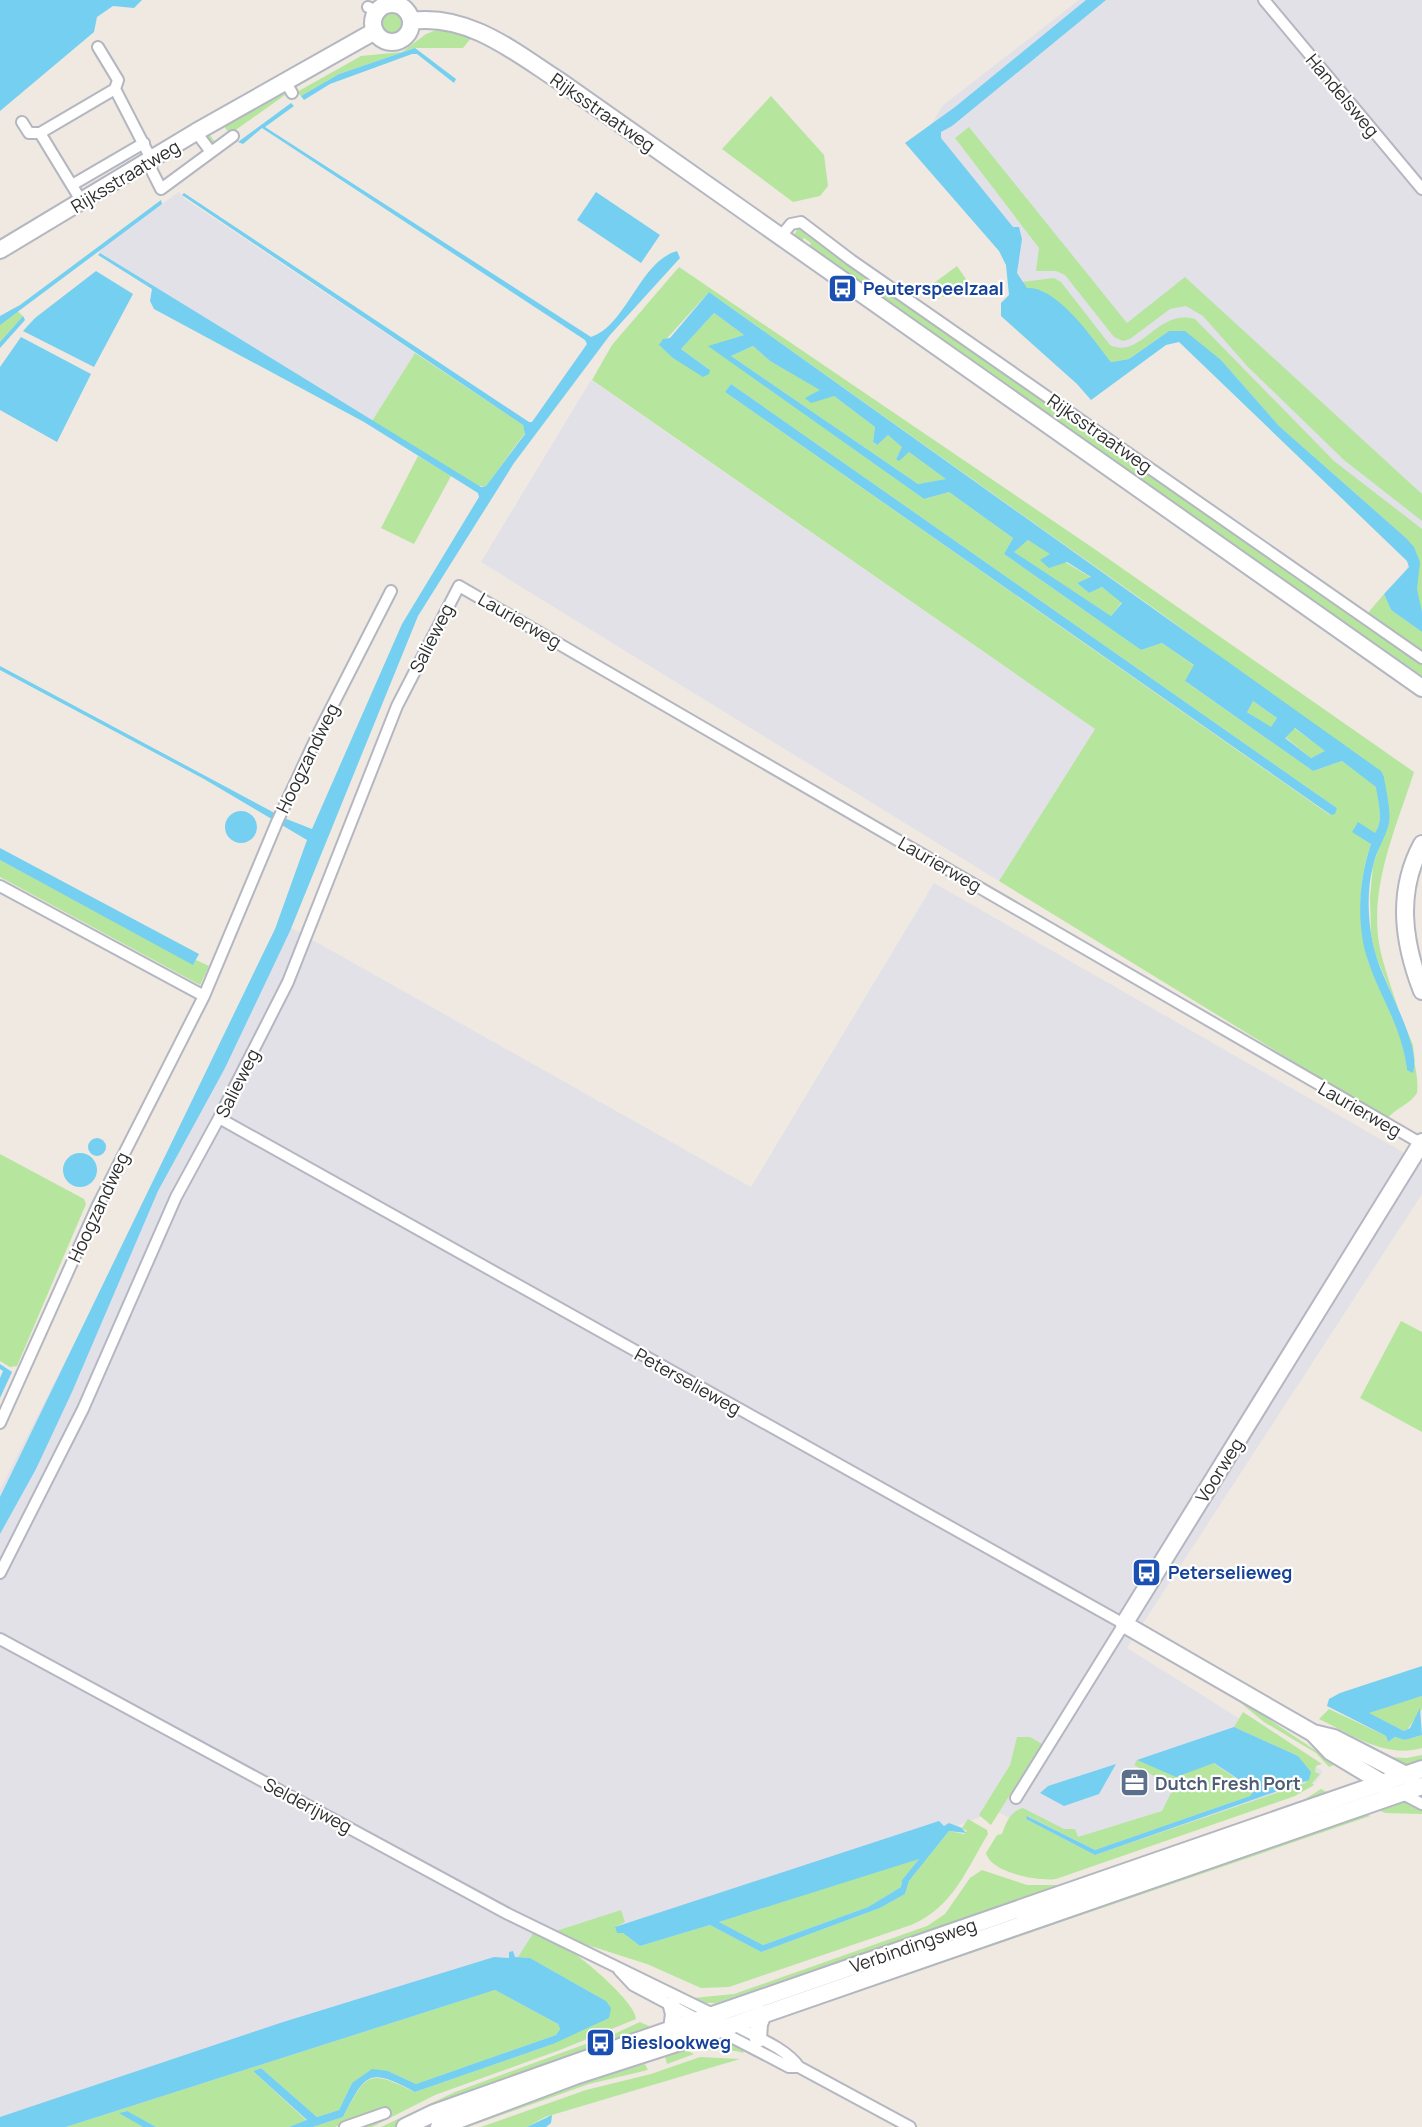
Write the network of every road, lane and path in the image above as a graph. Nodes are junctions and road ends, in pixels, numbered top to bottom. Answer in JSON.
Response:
{"nodes":[{"id":1,"x":1264,"y":0,"type":"edge"},
{"id":2,"x":382,"y":6,"type":"edge"},
{"id":3,"x":411,"y":21,"type":"junction"},
{"id":4,"x":375,"y":32,"type":"junction"},
{"id":5,"x":98,"y":47,"type":"dead end"},
{"id":6,"x":115,"y":89,"type":"junction"},
{"id":7,"x":22,"y":122,"type":"dead end"},
{"id":8,"x":196,"y":132,"type":"junction"},
{"id":9,"x":40,"y":134,"type":"junction"},
{"id":10,"x":233,"y":136,"type":"dead end"},
{"id":11,"x":144,"y":143,"type":"junction"},
{"id":12,"x":211,"y":152,"type":"junction"},
{"id":13,"x":150,"y":161,"type":"junction"},
{"id":14,"x":72,"y":186,"type":"junction"},
{"id":15,"x":1422,"y":189,"type":"edge"},
{"id":16,"x":82,"y":202,"type":"junction"},
{"id":17,"x":781,"y":237,"type":"junction"},
{"id":18,"x":0,"y":250,"type":"edge"},
{"id":19,"x":459,"y":585,"type":"joint"},
{"id":20,"x":391,"y":591,"type":"dead end"},
{"id":21,"x":1422,"y":658,"type":"edge"},
{"id":22,"x":1422,"y":688,"type":"edge"},
{"id":23,"x":1422,"y":844,"type":"edge"},
{"id":24,"x":0,"y":886,"type":"edge"},
{"id":25,"x":1422,"y":991,"type":"edge"},
{"id":26,"x":204,"y":996,"type":"junction"},
{"id":27,"x":219,"y":1118,"type":"junction"},
{"id":28,"x":1422,"y":1143,"type":"edge"},
{"id":29,"x":0,"y":1423,"type":"edge"},
{"id":30,"x":0,"y":1574,"type":"edge"},
{"id":31,"x":1124,"y":1624,"type":"junction"},
{"id":32,"x":0,"y":1639,"type":"edge"},
{"id":33,"x":1312,"y":1733,"type":"junction"},
{"id":34,"x":1351,"y":1766,"type":"junction"},
{"id":35,"x":1414,"y":1772,"type":"edge"},
{"id":36,"x":1382,"y":1783,"type":"junction"},
{"id":37,"x":1422,"y":1786,"type":"edge"},
{"id":38,"x":1400,"y":1793,"type":"junction"},
{"id":39,"x":1350,"y":1794,"type":"junction"},
{"id":40,"x":1016,"y":1798,"type":"dead end"},
{"id":41,"x":1422,"y":1804,"type":"edge"},
{"id":42,"x":617,"y":1968,"type":"junction"},
{"id":43,"x":672,"y":2006,"type":"junction"},
{"id":44,"x":763,"y":2014,"type":"junction"},
{"id":45,"x":699,"y":2020,"type":"junction"},
{"id":46,"x":715,"y":2022,"type":"junction"},
{"id":47,"x":733,"y":2025,"type":"junction"},
{"id":48,"x":672,"y":2029,"type":"junction"},
{"id":49,"x":758,"y":2038,"type":"junction"},
{"id":50,"x":799,"y":2067,"type":"junction"},
{"id":51,"x":385,"y":2113,"type":"dead end"},
{"id":52,"x":345,"y":2127,"type":"edge"},
{"id":53,"x":405,"y":2127,"type":"edge"},
{"id":54,"x":439,"y":2127,"type":"edge"},
{"id":55,"x":910,"y":2127,"type":"edge"}],
"edges":[{"from":1,"to":15,"type":"street","name":"Handelsweg"},
{"from":2,"to":3,"type":"street"},
{"from":2,"to":4,"type":"street"},
{"from":3,"to":4,"type":"street"},
{"from":3,"to":17,"type":"street","name":"Rijksstraatweg"},
{"from":4,"to":8,"type":"street","name":"Rijksstraatweg"},
{"from":5,"to":6,"type":"street"},
{"from":6,"to":9,"type":"street"},
{"from":6,"to":11,"type":"street"},
{"from":7,"to":9,"type":"street"},
{"from":8,"to":12,"type":"street"},
{"from":8,"to":13,"type":"street","name":"Rijksstraatweg"},
{"from":9,"to":14,"type":"street"},
{"from":10,"to":12,"type":"street","name":"Rijksstraatweg"},
{"from":11,"to":13,"type":"street"},
{"from":11,"to":14,"type":"street"},
{"from":12,"to":13,"type":"street","name":"Rijksstraatweg"},
{"from":13,"to":16,"type":"street","name":"Rijksstraatweg"},
{"from":14,"to":16,"type":"street"},
{"from":16,"to":18,"type":"street","name":"Rijksstraatweg"},
{"from":17,"to":21,"type":"street","name":"Rijksstraatweg"},
{"from":17,"to":22,"type":"street","name":"Rijksstraatweg"},
{"from":19,"to":27,"type":"street","name":"Salieweg"},
{"from":19,"to":28,"type":"street","name":"Laurierweg"},
{"from":20,"to":26,"type":"street","name":"Hoogzandweg"},
{"from":23,"to":25,"type":"street"},
{"from":24,"to":26,"type":"street"},
{"from":26,"to":29,"type":"street","name":"Hoogzandweg"},
{"from":27,"to":30,"type":"street","name":"Salieweg"},
{"from":27,"to":31,"type":"street","name":"Peterselieweg"},
{"from":28,"to":31,"type":"street","name":"Voorweg"},
{"from":31,"to":33,"type":"street","name":"Peterselieweg"},
{"from":31,"to":40,"type":"street","name":"Voorweg"},
{"from":32,"to":42,"type":"street","name":"Selderijweg"},
{"from":33,"to":34,"type":"street","name":"Peterselieweg"},
{"from":33,"to":35,"type":"street","name":"Peterselieweg"},
{"from":34,"to":36,"type":"street","name":"Peterselieweg"},
{"from":34,"to":39,"type":"street"},
{"from":35,"to":36,"type":"street","name":"Verbindingsweg"},
{"from":35,"to":37,"type":"street","name":"Peterselieweg"},
{"from":36,"to":38,"type":"street","name":"Peterselieweg"},
{"from":36,"to":39,"type":"street","name":"Verbindingsweg"},
{"from":37,"to":38,"type":"street","name":"Verbindingsweg"},
{"from":38,"to":41,"type":"street"},
{"from":38,"to":44,"type":"street","name":"Verbindingsweg"},
{"from":39,"to":46,"type":"street","name":"Verbindingsweg"},
{"from":42,"to":43,"type":"street","name":"Selderijweg"},
{"from":42,"to":46,"type":"street","name":"Selderijweg"},
{"from":43,"to":45,"type":"street","name":"Selderijweg"},
{"from":43,"to":48,"type":"street"},
{"from":44,"to":47,"type":"street","name":"Verbindingsweg"},
{"from":44,"to":49,"type":"street"},
{"from":45,"to":46,"type":"street","name":"Verbindingsweg"},
{"from":45,"to":48,"type":"street","name":"Verbindingsweg"},
{"from":46,"to":47,"type":"street","name":"Verbindingsweg"},
{"from":46,"to":50,"type":"street"},
{"from":46,"to":54,"type":"street","name":"Verbindingsweg"},
{"from":47,"to":49,"type":"street"},
{"from":48,"to":53,"type":"street","name":"Verbindingsweg"},
{"from":49,"to":50,"type":"street"},
{"from":50,"to":55,"type":"street"},
{"from":51,"to":52,"type":"street"}]}
